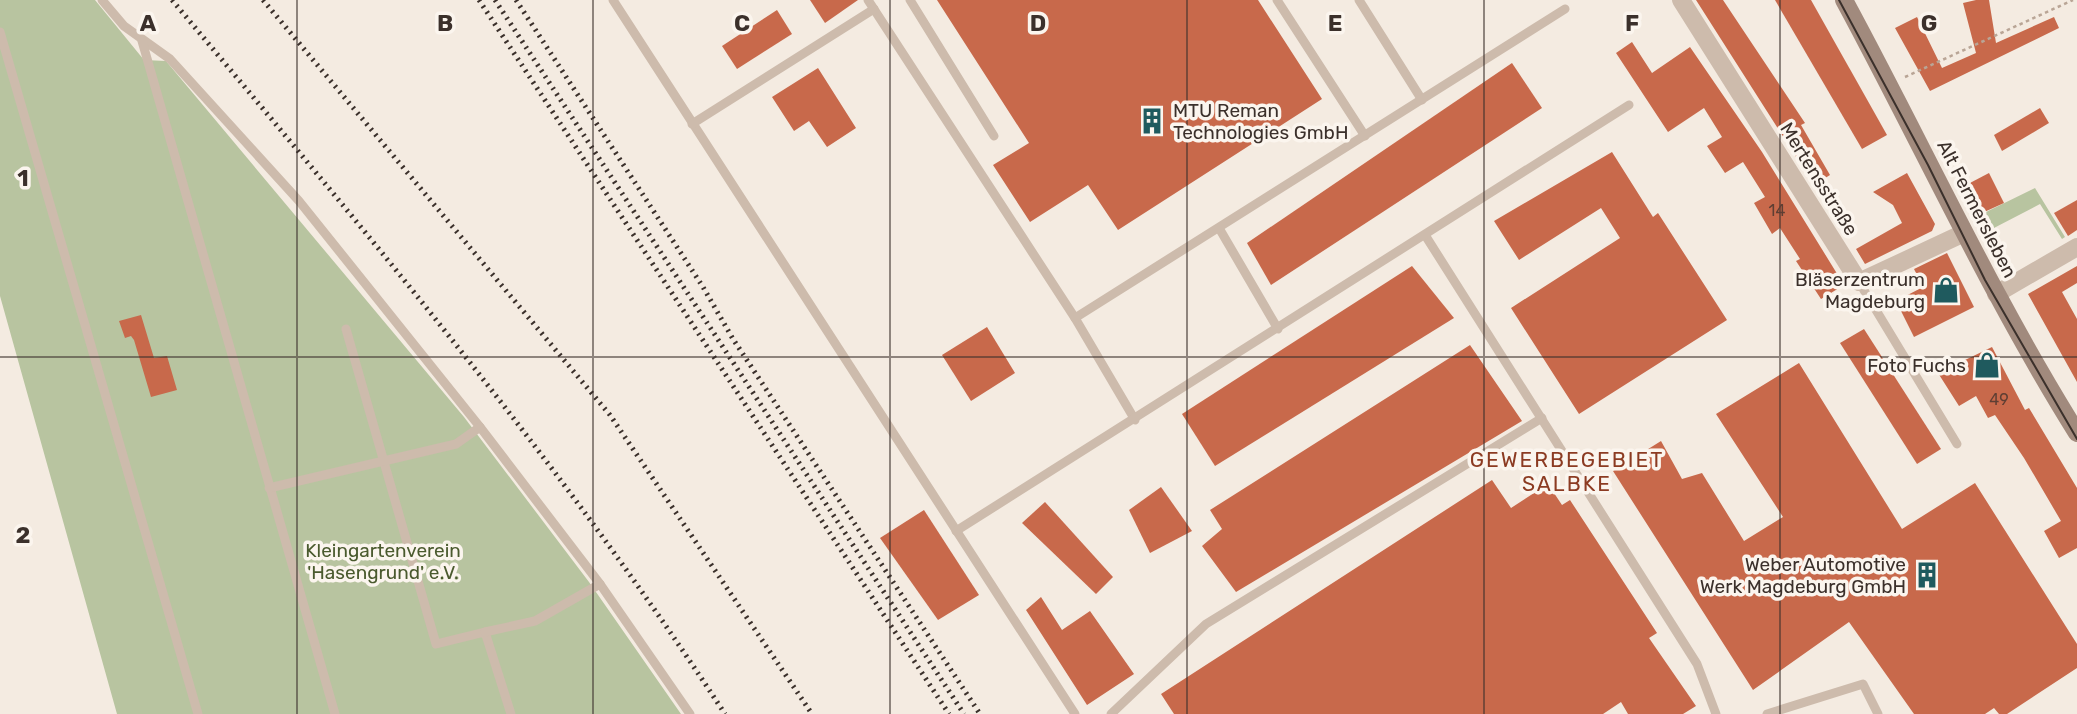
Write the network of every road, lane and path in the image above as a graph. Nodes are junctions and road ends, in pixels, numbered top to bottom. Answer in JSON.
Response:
{"nodes":[{"id":1,"x":102,"y":0,"type":"edge"},
{"id":2,"x":613,"y":0,"type":"edge"},
{"id":3,"x":868,"y":0,"type":"edge"},
{"id":4,"x":911,"y":0,"type":"edge"},
{"id":5,"x":1277,"y":0,"type":"edge"},
{"id":6,"x":1359,"y":0,"type":"edge"},
{"id":7,"x":1681,"y":0,"type":"edge"},
{"id":8,"x":1844,"y":0,"type":"edge"},
{"id":9,"x":2073,"y":0,"type":"edge"},
{"id":10,"x":874,"y":9,"type":"junction"},
{"id":11,"x":1565,"y":9,"type":"dead end"},
{"id":12,"x":0,"y":32,"type":"edge"},
{"id":13,"x":142,"y":41,"type":"junction"},
{"id":14,"x":1889,"y":84,"type":"junction"},
{"id":15,"x":1422,"y":100,"type":"junction"},
{"id":16,"x":1629,"y":105,"type":"dead end"},
{"id":17,"x":692,"y":124,"type":"junction"},
{"id":18,"x":994,"y":136,"type":"dead end"},
{"id":19,"x":1365,"y":136,"type":"junction"},
{"id":20,"x":1219,"y":228,"type":"junction"},
{"id":21,"x":1964,"y":233,"type":"junction"},
{"id":22,"x":1425,"y":235,"type":"junction"},
{"id":23,"x":2077,"y":247,"type":"edge"},
{"id":24,"x":1859,"y":282,"type":"junction"},
{"id":25,"x":1996,"y":294,"type":"junction"},
{"id":26,"x":1075,"y":318,"type":"junction"},
{"id":27,"x":346,"y":329,"type":"dead end"},
{"id":28,"x":1278,"y":329,"type":"junction"},
{"id":29,"x":1542,"y":418,"type":"junction"},
{"id":30,"x":1135,"y":420,"type":"junction"},
{"id":31,"x":480,"y":427,"type":"junction"},
{"id":32,"x":2076,"y":429,"type":"edge"},
{"id":33,"x":1957,"y":444,"type":"dead end"},
{"id":34,"x":386,"y":461,"type":"junction"},
{"id":35,"x":269,"y":488,"type":"junction"},
{"id":36,"x":956,"y":531,"type":"junction"},
{"id":37,"x":600,"y":584,"type":"junction"},
{"id":38,"x":485,"y":632,"type":"junction"},
{"id":39,"x":198,"y":714,"type":"edge"},
{"id":40,"x":335,"y":714,"type":"edge"},
{"id":41,"x":512,"y":714,"type":"edge"},
{"id":42,"x":690,"y":714,"type":"edge"},
{"id":43,"x":1075,"y":714,"type":"edge"},
{"id":44,"x":1111,"y":714,"type":"edge"},
{"id":45,"x":1716,"y":714,"type":"edge"},
{"id":46,"x":1766,"y":714,"type":"edge"},
{"id":47,"x":1878,"y":714,"type":"edge"}],
"edges":[{"from":1,"to":13,"type":"lane"},
{"from":2,"to":17,"type":"lane"},
{"from":3,"to":10,"type":"lane"},
{"from":4,"to":18,"type":"lane"},
{"from":5,"to":19,"type":"lane"},
{"from":6,"to":15,"type":"lane"},
{"from":7,"to":24,"type":"street","name":"Mertensstraße"},
{"from":8,"to":14,"type":"main road","name":"Alt Fermersleben"},
{"from":9,"to":14,"type":"path"},
{"from":10,"to":17,"type":"lane"},
{"from":10,"to":26,"type":"lane"},
{"from":11,"to":15,"type":"lane"},
{"from":12,"to":39,"type":"lane"},
{"from":13,"to":31,"type":"lane"},
{"from":13,"to":35,"type":"lane"},
{"from":14,"to":21,"type":"main road","name":"Alt Fermersleben"},
{"from":15,"to":19,"type":"lane"},
{"from":16,"to":22,"type":"lane"},
{"from":17,"to":36,"type":"lane"},
{"from":19,"to":20,"type":"lane"},
{"from":20,"to":26,"type":"lane"},
{"from":20,"to":28,"type":"lane"},
{"from":21,"to":24,"type":"street"},
{"from":21,"to":25,"type":"main road","name":"Alt Fermersleben"},
{"from":22,"to":28,"type":"lane"},
{"from":22,"to":29,"type":"lane"},
{"from":23,"to":25,"type":"street"},
{"from":24,"to":33,"type":"lane"},
{"from":25,"to":32,"type":"main road","name":"Alt Fermersleben"},
{"from":26,"to":30,"type":"lane"},
{"from":27,"to":34,"type":"lane"},
{"from":28,"to":30,"type":"lane"},
{"from":29,"to":44,"type":"lane"},
{"from":29,"to":45,"type":"lane"},
{"from":30,"to":36,"type":"lane"},
{"from":31,"to":34,"type":"lane"},
{"from":31,"to":37,"type":"lane"},
{"from":34,"to":35,"type":"lane"},
{"from":34,"to":38,"type":"lane"},
{"from":35,"to":40,"type":"lane"},
{"from":36,"to":43,"type":"lane"},
{"from":37,"to":38,"type":"lane"},
{"from":37,"to":42,"type":"lane"},
{"from":38,"to":41,"type":"lane"},
{"from":46,"to":47,"type":"lane"}]}
